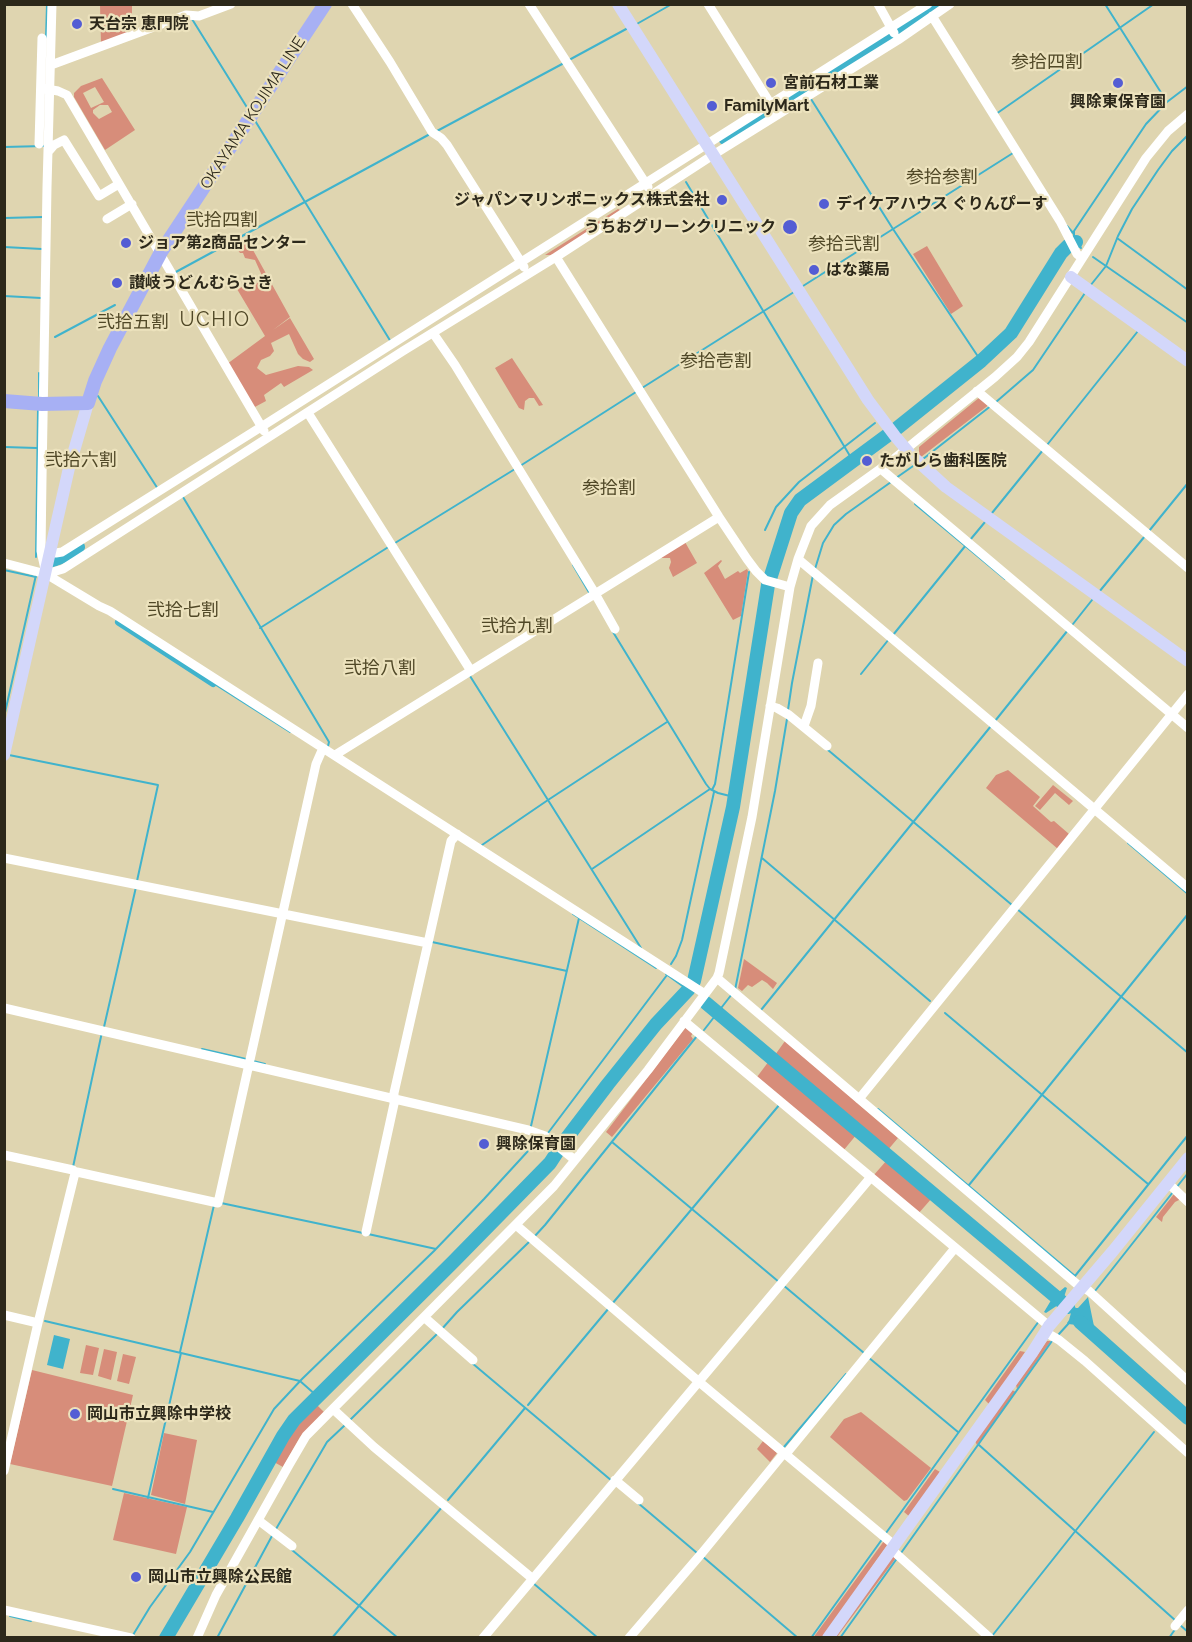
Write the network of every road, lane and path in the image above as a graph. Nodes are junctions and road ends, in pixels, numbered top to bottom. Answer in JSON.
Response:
{"nodes":[{"id":1,"x":52,"y":4,"type":"edge"},
{"id":2,"x":231,"y":4,"type":"edge"},
{"id":3,"x":325,"y":4,"type":"edge"},
{"id":4,"x":351,"y":4,"type":"edge"},
{"id":5,"x":529,"y":4,"type":"edge"},
{"id":6,"x":618,"y":4,"type":"edge"},
{"id":7,"x":708,"y":4,"type":"edge"},
{"id":8,"x":878,"y":4,"type":"edge"},
{"id":9,"x":928,"y":4,"type":"edge"},
{"id":10,"x":950,"y":4,"type":"edge"},
{"id":11,"x":932,"y":16,"type":"junction"},
{"id":12,"x":894,"y":31,"type":"junction"},
{"id":13,"x":42,"y":38,"type":"dead end"},
{"id":14,"x":51,"y":65,"type":"junction"},
{"id":15,"x":45,"y":89,"type":"junction"},
{"id":16,"x":772,"y":108,"type":"junction"},
{"id":17,"x":1188,"y":114,"type":"edge"},
{"id":18,"x":39,"y":144,"type":"dead end"},
{"id":19,"x":710,"y":149,"type":"junction"},
{"id":20,"x":48,"y":152,"type":"junction"},
{"id":21,"x":117,"y":185,"type":"dead end"},
{"id":22,"x":646,"y":187,"type":"junction"},
{"id":23,"x":130,"y":205,"type":"junction"},
{"id":24,"x":107,"y":219,"type":"dead end"},
{"id":25,"x":161,"y":252,"type":"junction"},
{"id":26,"x":556,"y":257,"type":"junction"},
{"id":27,"x":1082,"y":258,"type":"junction"},
{"id":28,"x":523,"y":267,"type":"junction"},
{"id":29,"x":1071,"y":277,"type":"junction"},
{"id":30,"x":433,"y":333,"type":"junction"},
{"id":31,"x":1188,"y":361,"type":"edge"},
{"id":32,"x":354,"y":374,"type":"junction"},
{"id":33,"x":329,"y":390,"type":"junction"},
{"id":34,"x":977,"y":391,"type":"junction"},
{"id":35,"x":4,"y":401,"type":"edge"},
{"id":36,"x":88,"y":403,"type":"junction"},
{"id":37,"x":40,"y":404,"type":"junction"},
{"id":38,"x":308,"y":413,"type":"junction"},
{"id":39,"x":262,"y":430,"type":"junction"},
{"id":40,"x":906,"y":449,"type":"junction"},
{"id":41,"x":881,"y":469,"type":"junction"},
{"id":42,"x":719,"y":517,"type":"junction"},
{"id":43,"x":56,"y":553,"type":"dead end"},
{"id":44,"x":798,"y":559,"type":"junction"},
{"id":45,"x":4,"y":562,"type":"edge"},
{"id":46,"x":1188,"y":568,"type":"edge"},
{"id":47,"x":46,"y":574,"type":"junction"},
{"id":48,"x":790,"y":587,"type":"junction"},
{"id":49,"x":593,"y":595,"type":"junction"},
{"id":50,"x":615,"y":629,"type":"dead end"},
{"id":51,"x":1188,"y":662,"type":"edge"},
{"id":52,"x":818,"y":663,"type":"dead end"},
{"id":53,"x":469,"y":672,"type":"junction"},
{"id":54,"x":1188,"y":694,"type":"edge"},
{"id":55,"x":770,"y":706,"type":"junction"},
{"id":56,"x":1172,"y":714,"type":"junction"},
{"id":57,"x":804,"y":726,"type":"junction"},
{"id":58,"x":1188,"y":728,"type":"edge"},
{"id":59,"x":6,"y":740,"type":"edge"},
{"id":60,"x":827,"y":746,"type":"dead end"},
{"id":61,"x":321,"y":750,"type":"junction"},
{"id":62,"x":335,"y":755,"type":"junction"},
{"id":63,"x":4,"y":756,"type":"edge"},
{"id":64,"x":1094,"y":810,"type":"junction"},
{"id":65,"x":455,"y":836,"type":"junction"},
{"id":66,"x":4,"y":858,"type":"edge"},
{"id":67,"x":1188,"y":888,"type":"edge"},
{"id":68,"x":283,"y":914,"type":"junction"},
{"id":69,"x":428,"y":942,"type":"junction"},
{"id":70,"x":717,"y":978,"type":"junction"},
{"id":71,"x":703,"y":992,"type":"junction"},
{"id":72,"x":4,"y":1008,"type":"edge"},
{"id":73,"x":684,"y":1022,"type":"junction"},
{"id":74,"x":250,"y":1064,"type":"junction"},
{"id":75,"x":861,"y":1097,"type":"junction"},
{"id":76,"x":394,"y":1098,"type":"junction"},
{"id":77,"x":4,"y":1155,"type":"edge"},
{"id":78,"x":1188,"y":1158,"type":"edge"},
{"id":79,"x":574,"y":1160,"type":"junction"},
{"id":80,"x":75,"y":1173,"type":"junction"},
{"id":81,"x":869,"y":1179,"type":"junction"},
{"id":82,"x":1172,"y":1188,"type":"junction"},
{"id":83,"x":1188,"y":1202,"type":"edge"},
{"id":84,"x":516,"y":1225,"type":"junction"},
{"id":85,"x":366,"y":1232,"type":"dead end"},
{"id":86,"x":955,"y":1248,"type":"junction"},
{"id":87,"x":1076,"y":1282,"type":"junction"},
{"id":88,"x":4,"y":1315,"type":"edge"},
{"id":89,"x":424,"y":1317,"type":"junction"},
{"id":90,"x":38,"y":1323,"type":"junction"},
{"id":91,"x":1047,"y":1329,"type":"junction"},
{"id":92,"x":473,"y":1360,"type":"dead end"},
{"id":93,"x":698,"y":1381,"type":"junction"},
{"id":94,"x":1188,"y":1381,"type":"edge"},
{"id":95,"x":333,"y":1409,"type":"junction"},
{"id":96,"x":782,"y":1453,"type":"junction"},
{"id":97,"x":1188,"y":1453,"type":"edge"},
{"id":98,"x":4,"y":1471,"type":"edge"},
{"id":99,"x":615,"y":1480,"type":"junction"},
{"id":100,"x":639,"y":1500,"type":"dead end"},
{"id":101,"x":258,"y":1520,"type":"junction"},
{"id":102,"x":292,"y":1546,"type":"dead end"},
{"id":103,"x":892,"y":1547,"type":"junction"},
{"id":104,"x":533,"y":1578,"type":"junction"},
{"id":105,"x":4,"y":1610,"type":"edge"},
{"id":106,"x":1188,"y":1610,"type":"edge"},
{"id":107,"x":1176,"y":1624,"type":"dead end"},
{"id":108,"x":113,"y":1636,"type":"edge"},
{"id":109,"x":130,"y":1637,"type":"edge"},
{"id":110,"x":197,"y":1638,"type":"edge"},
{"id":111,"x":483,"y":1638,"type":"edge"},
{"id":112,"x":628,"y":1638,"type":"edge"},
{"id":113,"x":828,"y":1638,"type":"edge"},
{"id":114,"x":990,"y":1638,"type":"edge"}],
"edges":[{"from":1,"to":14,"type":"street"},
{"from":2,"to":14,"type":"street"},
{"from":3,"to":25,"type":"main road","name":"OKAYAMA KOJIMA LINE"},
{"from":4,"to":28,"type":"street"},
{"from":5,"to":22,"type":"street"},
{"from":6,"to":19,"type":"street"},
{"from":7,"to":16,"type":"street"},
{"from":8,"to":12,"type":"street"},
{"from":9,"to":12,"type":"street"},
{"from":10,"to":11,"type":"street"},
{"from":11,"to":12,"type":"street"},
{"from":11,"to":27,"type":"street"},
{"from":12,"to":16,"type":"street"},
{"from":13,"to":15,"type":"street"},
{"from":14,"to":15,"type":"street"},
{"from":15,"to":18,"type":"street"},
{"from":15,"to":20,"type":"street"},
{"from":15,"to":23,"type":"street"},
{"from":16,"to":19,"type":"street"},
{"from":17,"to":27,"type":"street"},
{"from":19,"to":22,"type":"street"},
{"from":19,"to":40,"type":"street"},
{"from":20,"to":21,"type":"street"},
{"from":20,"to":37,"type":"street"},
{"from":22,"to":26,"type":"street"},
{"from":22,"to":28,"type":"street"},
{"from":23,"to":24,"type":"street"},
{"from":23,"to":25,"type":"street"},
{"from":25,"to":36,"type":"main road","name":"OKAYAMA KOJIMA LINE"},
{"from":25,"to":39,"type":"street"},
{"from":26,"to":28,"type":"street"},
{"from":26,"to":42,"type":"street"},
{"from":27,"to":29,"type":"street"},
{"from":28,"to":30,"type":"street"},
{"from":28,"to":32,"type":"street"},
{"from":29,"to":31,"type":"street"},
{"from":29,"to":34,"type":"street"},
{"from":30,"to":32,"type":"street"},
{"from":30,"to":49,"type":"street"},
{"from":32,"to":33,"type":"street"},
{"from":33,"to":38,"type":"street"},
{"from":33,"to":39,"type":"street"},
{"from":34,"to":40,"type":"street"},
{"from":34,"to":46,"type":"street"},
{"from":35,"to":37,"type":"main road"},
{"from":36,"to":37,"type":"main road"},
{"from":36,"to":47,"type":"street"},
{"from":37,"to":47,"type":"street"},
{"from":38,"to":39,"type":"street"},
{"from":38,"to":53,"type":"street"},
{"from":39,"to":43,"type":"street"},
{"from":39,"to":47,"type":"street"},
{"from":40,"to":41,"type":"street"},
{"from":40,"to":51,"type":"street"},
{"from":41,"to":44,"type":"street"},
{"from":41,"to":56,"type":"street"},
{"from":42,"to":48,"type":"street"},
{"from":42,"to":49,"type":"street"},
{"from":44,"to":48,"type":"street"},
{"from":44,"to":64,"type":"street"},
{"from":45,"to":47,"type":"street"},
{"from":47,"to":59,"type":"street"},
{"from":47,"to":61,"type":"street"},
{"from":48,"to":55,"type":"street"},
{"from":49,"to":50,"type":"street"},
{"from":49,"to":53,"type":"street"},
{"from":52,"to":57,"type":"street"},
{"from":53,"to":62,"type":"street"},
{"from":54,"to":56,"type":"street"},
{"from":55,"to":57,"type":"street"},
{"from":55,"to":70,"type":"street"},
{"from":56,"to":58,"type":"street"},
{"from":56,"to":64,"type":"street"},
{"from":57,"to":60,"type":"street"},
{"from":59,"to":63,"type":"street"},
{"from":61,"to":62,"type":"street"},
{"from":61,"to":68,"type":"street"},
{"from":62,"to":65,"type":"street"},
{"from":64,"to":67,"type":"street"},
{"from":64,"to":75,"type":"street"},
{"from":65,"to":69,"type":"street"},
{"from":65,"to":71,"type":"street"},
{"from":66,"to":68,"type":"street"},
{"from":68,"to":69,"type":"street"},
{"from":68,"to":74,"type":"street"},
{"from":69,"to":76,"type":"street"},
{"from":70,"to":71,"type":"street"},
{"from":70,"to":75,"type":"street"},
{"from":71,"to":73,"type":"street"},
{"from":72,"to":74,"type":"street"},
{"from":73,"to":79,"type":"street"},
{"from":73,"to":81,"type":"street"},
{"from":74,"to":76,"type":"street"},
{"from":74,"to":80,"type":"street"},
{"from":75,"to":87,"type":"street"},
{"from":76,"to":79,"type":"street"},
{"from":76,"to":85,"type":"street"},
{"from":77,"to":80,"type":"street"},
{"from":78,"to":82,"type":"street"},
{"from":79,"to":84,"type":"street"},
{"from":80,"to":90,"type":"street"},
{"from":81,"to":86,"type":"street"},
{"from":81,"to":93,"type":"street"},
{"from":82,"to":83,"type":"street"},
{"from":82,"to":87,"type":"street"},
{"from":84,"to":89,"type":"street"},
{"from":84,"to":93,"type":"street"},
{"from":86,"to":91,"type":"street"},
{"from":86,"to":96,"type":"street"},
{"from":87,"to":91,"type":"street"},
{"from":87,"to":94,"type":"street"},
{"from":88,"to":90,"type":"street"},
{"from":89,"to":92,"type":"street"},
{"from":89,"to":95,"type":"street"},
{"from":90,"to":98,"type":"street"},
{"from":91,"to":97,"type":"street"},
{"from":91,"to":103,"type":"street"},
{"from":93,"to":96,"type":"street"},
{"from":93,"to":99,"type":"street"},
{"from":95,"to":101,"type":"street"},
{"from":95,"to":104,"type":"street"},
{"from":96,"to":103,"type":"street"},
{"from":96,"to":112,"type":"street"},
{"from":99,"to":100,"type":"street"},
{"from":99,"to":104,"type":"street"},
{"from":101,"to":102,"type":"street"},
{"from":101,"to":110,"type":"street"},
{"from":103,"to":113,"type":"street"},
{"from":103,"to":114,"type":"street"},
{"from":104,"to":111,"type":"street"},
{"from":105,"to":108,"type":"street"},
{"from":106,"to":107,"type":"street"},
{"from":108,"to":109,"type":"street"}]}
